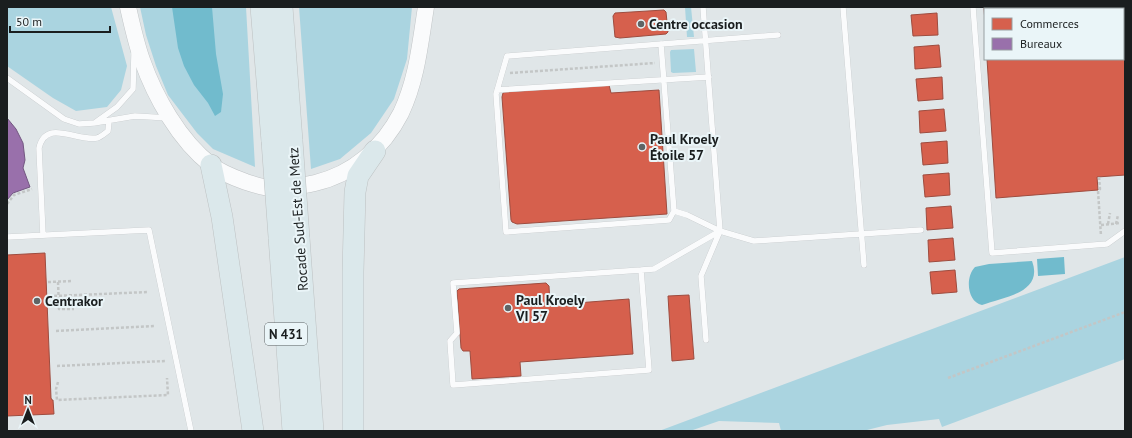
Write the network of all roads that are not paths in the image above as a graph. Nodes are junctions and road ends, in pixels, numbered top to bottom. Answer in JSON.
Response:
{"nodes":[{"id":1,"x":128,"y":7,"type":"edge"},
{"id":2,"x":261,"y":7,"type":"edge"},
{"id":3,"x":282,"y":7,"type":"edge"},
{"id":4,"x":426,"y":7,"type":"edge"},
{"id":5,"x":703,"y":7,"type":"edge"},
{"id":6,"x":843,"y":7,"type":"edge"},
{"id":7,"x":973,"y":7,"type":"edge"},
{"id":8,"x":135,"y":34,"type":"junction"},
{"id":9,"x":778,"y":35,"type":"dead end"},
{"id":10,"x":706,"y":41,"type":"junction"},
{"id":11,"x":661,"y":44,"type":"junction"},
{"id":12,"x":708,"y":77,"type":"junction"},
{"id":13,"x":7,"y":78,"type":"edge"},
{"id":14,"x":664,"y":80,"type":"junction"},
{"id":15,"x":497,"y":90,"type":"junction"},
{"id":16,"x":169,"y":118,"type":"junction"},
{"id":17,"x":108,"y":121,"type":"junction"},
{"id":18,"x":94,"y":123,"type":"junction"},
{"id":19,"x":282,"y":141,"type":"junction"},
{"id":20,"x":374,"y":151,"type":"junction"},
{"id":21,"x":211,"y":166,"type":"junction"},
{"id":22,"x":674,"y":211,"type":"junction"},
{"id":23,"x":921,"y":230,"type":"dead end"},
{"id":24,"x":720,"y":231,"type":"junction"},
{"id":25,"x":1125,"y":231,"type":"edge"},
{"id":26,"x":862,"y":234,"type":"junction"},
{"id":27,"x":43,"y":235,"type":"junction"},
{"id":28,"x":7,"y":237,"type":"edge"},
{"id":29,"x":289,"y":238,"type":"junction"},
{"id":30,"x":864,"y":265,"type":"dead end"},
{"id":31,"x":641,"y":270,"type":"junction"},
{"id":32,"x":706,"y":340,"type":"dead end"},
{"id":33,"x":191,"y":431,"type":"edge"},
{"id":34,"x":253,"y":431,"type":"edge"},
{"id":35,"x":293,"y":431,"type":"edge"},
{"id":36,"x":313,"y":431,"type":"edge"},
{"id":37,"x":353,"y":431,"type":"edge"}],
"edges":[{"from":1,"to":8,"type":"main road"},
{"from":2,"to":19,"type":"highway","name":"Rocade Sud-Est de Metz","number":"N 431"},
{"from":3,"to":19,"type":"highway","name":"Rocade Sud-Est de Metz","number":"N 431"},
{"from":4,"to":20,"type":"main road"},
{"from":5,"to":10,"type":"lane"},
{"from":6,"to":26,"type":"lane"},
{"from":7,"to":25,"type":"lane"},
{"from":8,"to":16,"type":"main road"},
{"from":8,"to":18,"type":"lane"},
{"from":9,"to":10,"type":"lane"},
{"from":10,"to":11,"type":"lane"},
{"from":10,"to":12,"type":"lane"},
{"from":11,"to":14,"type":"lane"},
{"from":11,"to":15,"type":"lane"},
{"from":12,"to":14,"type":"lane"},
{"from":12,"to":24,"type":"lane"},
{"from":13,"to":18,"type":"lane"},
{"from":14,"to":15,"type":"lane"},
{"from":14,"to":22,"type":"lane"},
{"from":15,"to":22,"type":"lane"},
{"from":16,"to":17,"type":"lane"},
{"from":16,"to":21,"type":"main road"},
{"from":17,"to":18,"type":"lane"},
{"from":17,"to":27,"type":"lane"},
{"from":19,"to":29,"type":"highway","name":"Rocade Sud-Est de Metz","number":"N 431","bridge":true},
{"from":20,"to":21,"type":"main road"},
{"from":20,"to":37,"type":"highway"},
{"from":21,"to":34,"type":"highway"},
{"from":22,"to":24,"type":"lane"},
{"from":23,"to":26,"type":"lane"},
{"from":24,"to":26,"type":"lane"},
{"from":24,"to":31,"type":"lane"},
{"from":24,"to":32,"type":"lane"},
{"from":26,"to":30,"type":"lane"},
{"from":27,"to":28,"type":"lane"},
{"from":27,"to":33,"type":"lane"},
{"from":29,"to":35,"type":"highway","name":"Rocade Sud-Est de Metz","number":"N 431"},
{"from":29,"to":36,"type":"highway","name":"Rocade Sud-Est de Metz","number":"N 431"},
{"from":31,"to":31,"type":"lane"}]}
